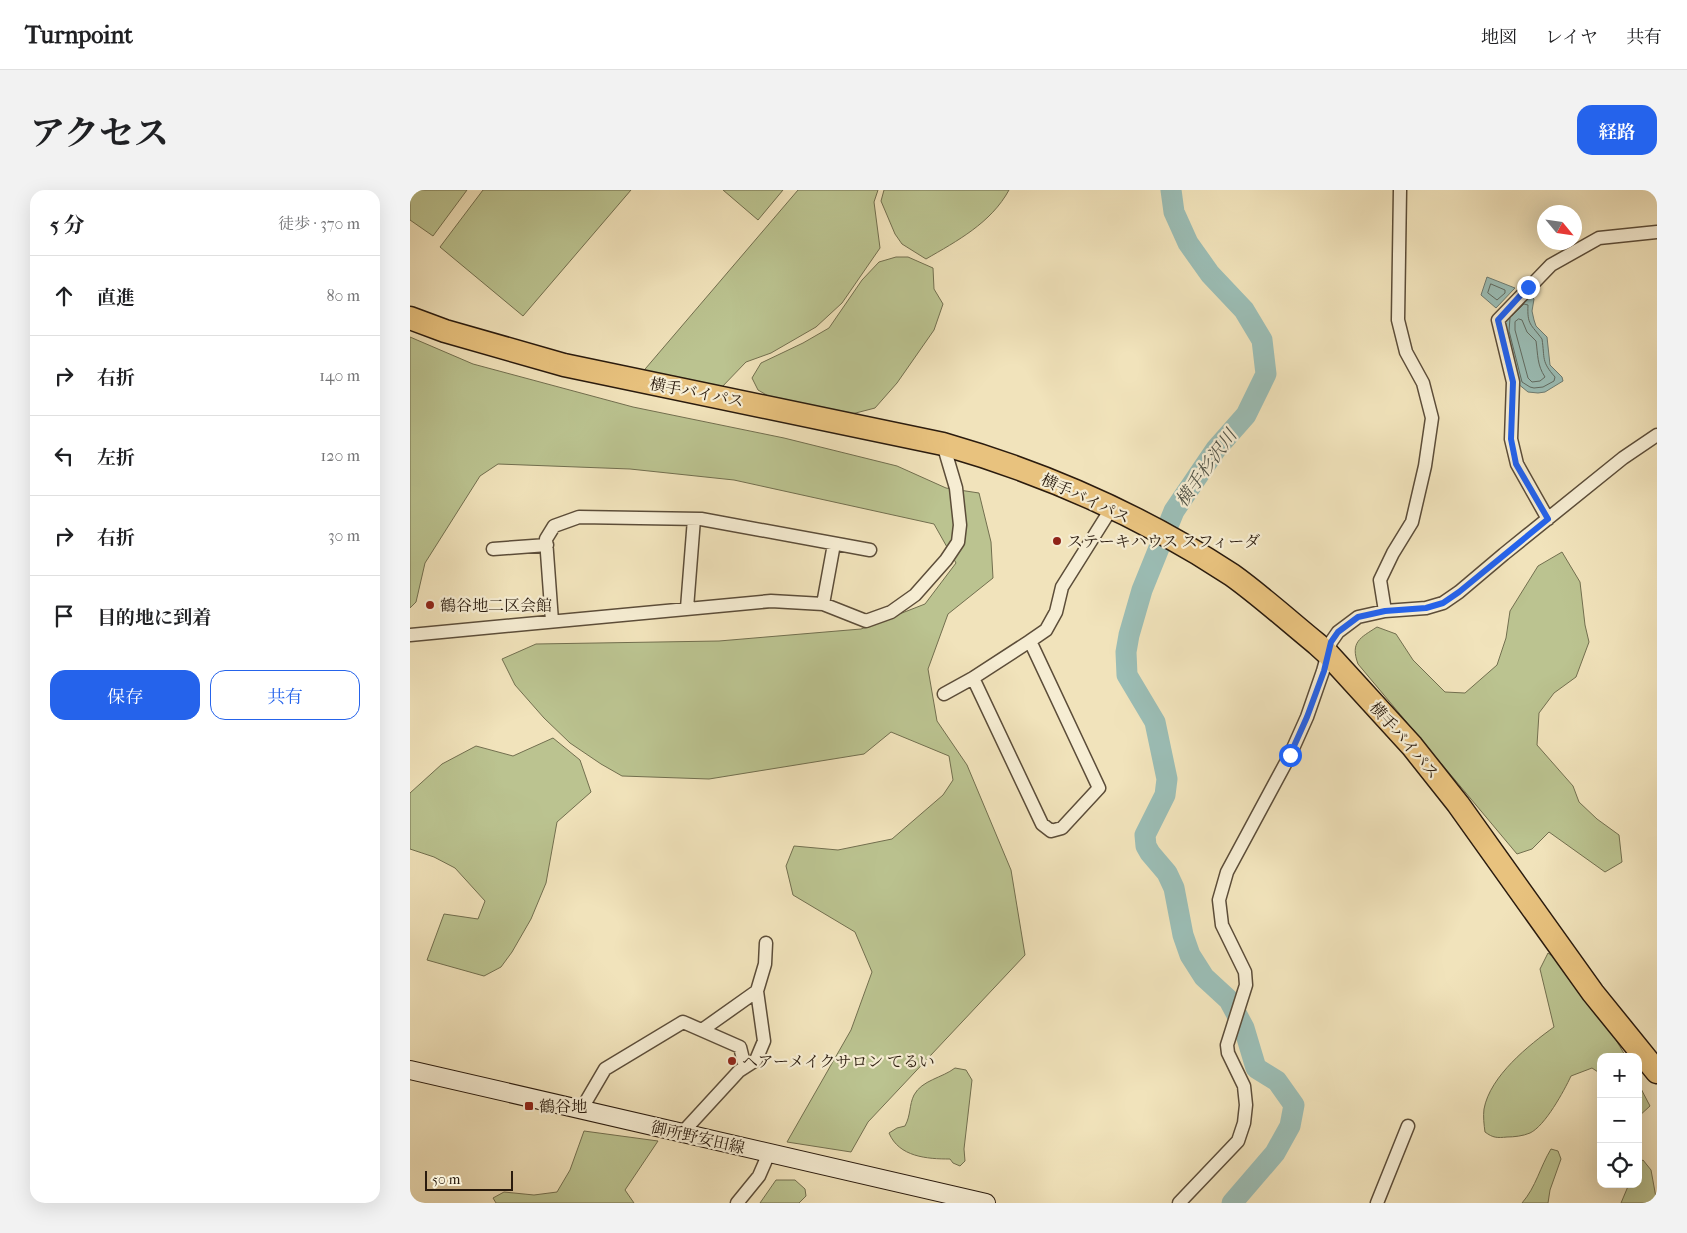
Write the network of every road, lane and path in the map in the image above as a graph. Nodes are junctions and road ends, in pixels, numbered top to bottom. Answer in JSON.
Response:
{"nodes":[{"id":1,"x":1400,"y":190,"type":"edge"},
{"id":2,"x":1657,"y":232,"type":"edge"},
{"id":3,"x":410,"y":318,"type":"edge"},
{"id":4,"x":1657,"y":435,"type":"edge"},
{"id":5,"x":943,"y":444,"type":"junction"},
{"id":6,"x":1111,"y":508,"type":"junction"},
{"id":7,"x":694,"y":519,"type":"junction"},
{"id":8,"x":1548,"y":519,"type":"junction"},
{"id":9,"x":834,"y":544,"type":"junction"},
{"id":10,"x":547,"y":545,"type":"junction"},
{"id":11,"x":493,"y":549,"type":"dead end"},
{"id":12,"x":870,"y":550,"type":"dead end"},
{"id":13,"x":823,"y":604,"type":"junction"},
{"id":14,"x":688,"y":608,"type":"junction"},
{"id":15,"x":1385,"y":611,"type":"junction"},
{"id":16,"x":552,"y":621,"type":"junction"},
{"id":17,"x":410,"y":635,"type":"edge"},
{"id":18,"x":1030,"y":641,"type":"junction"},
{"id":19,"x":1328,"y":654,"type":"junction"},
{"id":20,"x":973,"y":678,"type":"junction"},
{"id":21,"x":944,"y":694,"type":"dead end"},
{"id":22,"x":766,"y":943,"type":"dead end"},
{"id":23,"x":757,"y":991,"type":"junction"},
{"id":24,"x":702,"y":1030,"type":"junction"},
{"id":25,"x":745,"y":1067,"type":"junction"},
{"id":26,"x":410,"y":1070,"type":"edge"},
{"id":27,"x":1657,"y":1072,"type":"edge"},
{"id":28,"x":580,"y":1110,"type":"junction"},
{"id":29,"x":1408,"y":1126,"type":"dead end"},
{"id":30,"x":682,"y":1133,"type":"junction"},
{"id":31,"x":769,"y":1154,"type":"junction"},
{"id":32,"x":737,"y":1203,"type":"edge"},
{"id":33,"x":986,"y":1203,"type":"edge"},
{"id":34,"x":1178,"y":1203,"type":"edge"},
{"id":35,"x":1376,"y":1203,"type":"edge"}],
"edges":[{"from":1,"to":15,"type":"street"},
{"from":2,"to":8,"type":"street"},
{"from":3,"to":5,"type":"highway","name":"横手バイパス"},
{"from":4,"to":8,"type":"street"},
{"from":5,"to":6,"type":"highway","name":"横手バイパス"},
{"from":5,"to":13,"type":"street"},
{"from":6,"to":18,"type":"street"},
{"from":6,"to":19,"type":"highway","name":"横手バイパス"},
{"from":7,"to":9,"type":"street"},
{"from":7,"to":10,"type":"street"},
{"from":7,"to":14,"type":"street"},
{"from":8,"to":15,"type":"street"},
{"from":9,"to":12,"type":"street"},
{"from":9,"to":13,"type":"street"},
{"from":10,"to":11,"type":"street"},
{"from":10,"to":16,"type":"street"},
{"from":13,"to":14,"type":"street"},
{"from":14,"to":16,"type":"street"},
{"from":15,"to":19,"type":"street"},
{"from":16,"to":17,"type":"street"},
{"from":18,"to":20,"type":"street"},
{"from":18,"to":20,"type":"street"},
{"from":19,"to":27,"type":"highway","name":"横手バイパス"},
{"from":19,"to":34,"type":"street"},
{"from":20,"to":21,"type":"street"},
{"from":22,"to":23,"type":"street"},
{"from":23,"to":24,"type":"street"},
{"from":23,"to":25,"type":"street"},
{"from":24,"to":25,"type":"street"},
{"from":24,"to":28,"type":"street"},
{"from":25,"to":30,"type":"street"},
{"from":26,"to":28,"type":"main road","name":"御所野安田線"},
{"from":28,"to":30,"type":"main road","name":"御所野安田線"},
{"from":29,"to":35,"type":"street"},
{"from":30,"to":31,"type":"main road","name":"御所野安田線"},
{"from":31,"to":32,"type":"street"},
{"from":31,"to":33,"type":"main road","name":"御所野安田線"}]}
